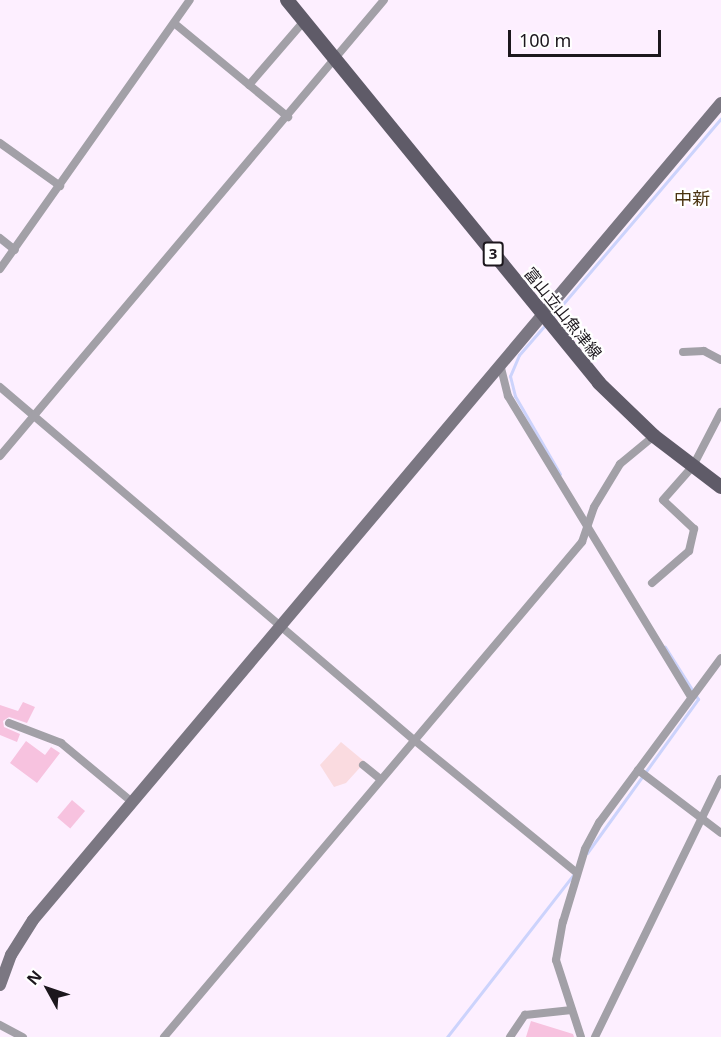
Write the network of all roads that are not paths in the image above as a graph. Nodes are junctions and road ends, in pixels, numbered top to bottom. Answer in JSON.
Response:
{"nodes":[{"id":1,"x":190,"y":0,"type":"edge"},
{"id":2,"x":287,"y":0,"type":"edge"},
{"id":3,"x":384,"y":0,"type":"edge"},
{"id":4,"x":304,"y":21,"type":"junction"},
{"id":5,"x":174,"y":23,"type":"junction"},
{"id":6,"x":336,"y":60,"type":"junction"},
{"id":7,"x":249,"y":85,"type":"junction"},
{"id":8,"x":721,"y":103,"type":"edge"},
{"id":9,"x":288,"y":117,"type":"junction"},
{"id":10,"x":0,"y":143,"type":"edge"},
{"id":11,"x":60,"y":186,"type":"junction"},
{"id":12,"x":0,"y":238,"type":"edge"},
{"id":13,"x":15,"y":250,"type":"junction"},
{"id":14,"x":0,"y":269,"type":"edge"},
{"id":15,"x":543,"y":315,"type":"junction"},
{"id":16,"x":683,"y":352,"type":"dead end"},
{"id":17,"x":721,"y":360,"type":"edge"},
{"id":18,"x":500,"y":364,"type":"junction"},
{"id":19,"x":0,"y":387,"type":"edge"},
{"id":20,"x":721,"y":412,"type":"edge"},
{"id":21,"x":33,"y":415,"type":"junction"},
{"id":22,"x":654,"y":436,"type":"junction"},
{"id":23,"x":0,"y":456,"type":"edge"},
{"id":24,"x":693,"y":466,"type":"junction"},
{"id":25,"x":721,"y":487,"type":"edge"},
{"id":26,"x":587,"y":529,"type":"junction"},
{"id":27,"x":652,"y":583,"type":"dead end"},
{"id":28,"x":282,"y":623,"type":"junction"},
{"id":29,"x":721,"y":658,"type":"edge"},
{"id":30,"x":692,"y":697,"type":"junction"},
{"id":31,"x":9,"y":723,"type":"dead end"},
{"id":32,"x":414,"y":740,"type":"junction"},
{"id":33,"x":363,"y":765,"type":"dead end"},
{"id":34,"x":638,"y":770,"type":"junction"},
{"id":35,"x":380,"y":779,"type":"junction"},
{"id":36,"x":721,"y":779,"type":"edge"},
{"id":37,"x":132,"y":802,"type":"junction"},
{"id":38,"x":702,"y":819,"type":"junction"},
{"id":39,"x":721,"y":833,"type":"edge"},
{"id":40,"x":577,"y":873,"type":"junction"},
{"id":41,"x":0,"y":985,"type":"edge"},
{"id":42,"x":572,"y":1010,"type":"junction"},
{"id":43,"x":0,"y":1025,"type":"edge"},
{"id":44,"x":23,"y":1037,"type":"edge"},
{"id":45,"x":164,"y":1037,"type":"edge"},
{"id":46,"x":510,"y":1037,"type":"edge"},
{"id":47,"x":581,"y":1037,"type":"edge"},
{"id":48,"x":595,"y":1037,"type":"edge"}],
"edges":[{"from":1,"to":5,"type":"street"},
{"from":2,"to":4,"type":"main road","name":"富山立山魚津線","number":"3"},
{"from":3,"to":6,"type":"street"},
{"from":4,"to":6,"type":"main road","name":"富山立山魚津線","number":"3"},
{"from":4,"to":7,"type":"street"},
{"from":5,"to":7,"type":"street"},
{"from":5,"to":11,"type":"street"},
{"from":6,"to":9,"type":"street"},
{"from":6,"to":15,"type":"main road","name":"富山立山魚津線","number":"3"},
{"from":7,"to":9,"type":"street"},
{"from":8,"to":15,"type":"street"},
{"from":9,"to":21,"type":"street"},
{"from":10,"to":11,"type":"street"},
{"from":11,"to":13,"type":"street"},
{"from":12,"to":13,"type":"street"},
{"from":13,"to":14,"type":"street"},
{"from":15,"to":18,"type":"street"},
{"from":15,"to":22,"type":"main road","name":"富山立山魚津線","number":"3"},
{"from":16,"to":17,"type":"street"},
{"from":18,"to":26,"type":"street"},
{"from":18,"to":28,"type":"street"},
{"from":19,"to":21,"type":"street"},
{"from":20,"to":24,"type":"street"},
{"from":21,"to":23,"type":"street"},
{"from":21,"to":28,"type":"street"},
{"from":22,"to":24,"type":"main road","name":"富山立山魚津線","number":"3"},
{"from":22,"to":26,"type":"street"},
{"from":24,"to":25,"type":"main road","name":"富山立山魚津線","number":"3"},
{"from":24,"to":27,"type":"street"},
{"from":26,"to":30,"type":"street"},
{"from":26,"to":32,"type":"street"},
{"from":28,"to":32,"type":"street"},
{"from":28,"to":37,"type":"street"},
{"from":29,"to":30,"type":"street"},
{"from":30,"to":34,"type":"street"},
{"from":31,"to":37,"type":"street"},
{"from":32,"to":35,"type":"street"},
{"from":32,"to":40,"type":"street"},
{"from":33,"to":35,"type":"street"},
{"from":34,"to":38,"type":"street"},
{"from":34,"to":40,"type":"street"},
{"from":35,"to":45,"type":"street"},
{"from":36,"to":38,"type":"street"},
{"from":37,"to":41,"type":"street"},
{"from":38,"to":39,"type":"street"},
{"from":38,"to":48,"type":"street"},
{"from":40,"to":42,"type":"street"},
{"from":42,"to":46,"type":"street"},
{"from":42,"to":47,"type":"street"},
{"from":43,"to":44,"type":"street"}]}
